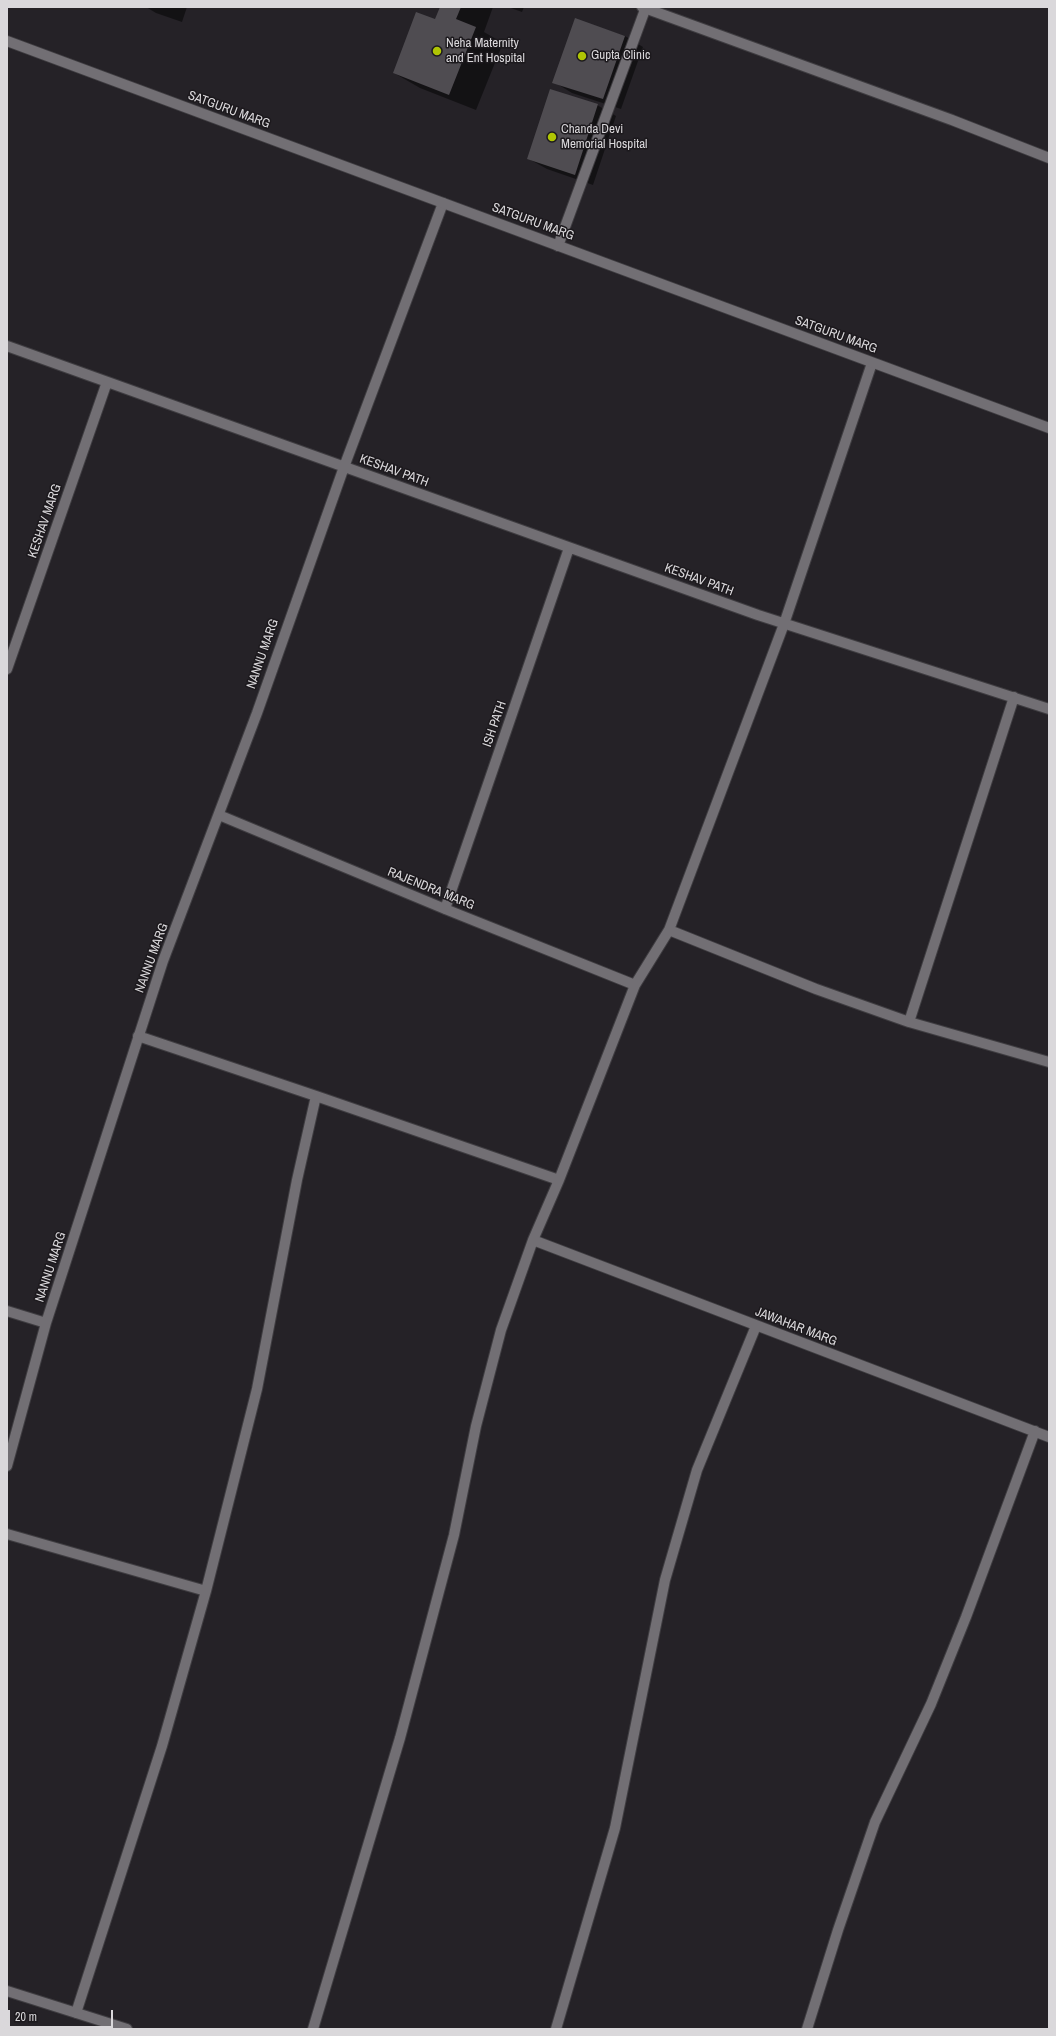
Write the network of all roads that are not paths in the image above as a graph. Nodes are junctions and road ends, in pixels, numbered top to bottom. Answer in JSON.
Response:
{"nodes":[{"id":1,"x":645,"y":7,"type":"edge"},
{"id":2,"x":7,"y":41,"type":"edge"},
{"id":3,"x":1049,"y":158,"type":"edge"},
{"id":4,"x":442,"y":203,"type":"junction"},
{"id":5,"x":558,"y":246,"type":"junction"},
{"id":6,"x":7,"y":346,"type":"edge"},
{"id":7,"x":872,"y":362,"type":"junction"},
{"id":8,"x":107,"y":382,"type":"junction"},
{"id":9,"x":1049,"y":428,"type":"edge"},
{"id":10,"x":344,"y":466,"type":"junction"},
{"id":11,"x":569,"y":548,"type":"junction"},
{"id":12,"x":784,"y":624,"type":"junction"},
{"id":13,"x":7,"y":669,"type":"edge"},
{"id":14,"x":1014,"y":697,"type":"junction"},
{"id":15,"x":1049,"y":708,"type":"edge"},
{"id":16,"x":219,"y":815,"type":"junction"},
{"id":17,"x":445,"y":909,"type":"junction"},
{"id":18,"x":669,"y":930,"type":"junction"},
{"id":19,"x":635,"y":985,"type":"junction"},
{"id":20,"x":909,"y":1022,"type":"junction"},
{"id":21,"x":138,"y":1036,"type":"junction"},
{"id":22,"x":1049,"y":1062,"type":"edge"},
{"id":23,"x":316,"y":1096,"type":"junction"},
{"id":24,"x":559,"y":1180,"type":"junction"},
{"id":25,"x":533,"y":1240,"type":"junction"},
{"id":26,"x":7,"y":1311,"type":"edge"},
{"id":27,"x":46,"y":1323,"type":"junction"},
{"id":28,"x":756,"y":1326,"type":"junction"},
{"id":29,"x":1035,"y":1431,"type":"junction"},
{"id":30,"x":1049,"y":1436,"type":"edge"},
{"id":31,"x":7,"y":1466,"type":"edge"},
{"id":32,"x":7,"y":1534,"type":"edge"},
{"id":33,"x":206,"y":1591,"type":"junction"},
{"id":34,"x":7,"y":1991,"type":"edge"},
{"id":35,"x":76,"y":2013,"type":"junction"},
{"id":36,"x":127,"y":2029,"type":"edge"},
{"id":37,"x":313,"y":2029,"type":"edge"},
{"id":38,"x":556,"y":2029,"type":"edge"},
{"id":39,"x":807,"y":2029,"type":"edge"}],
"edges":[{"from":1,"to":3,"type":"street"},
{"from":1,"to":5,"type":"street"},
{"from":2,"to":4,"type":"street","name":"SATGURU MARG"},
{"from":4,"to":5,"type":"street","name":"SATGURU MARG"},
{"from":4,"to":10,"type":"street","name":"NANNU MARG"},
{"from":5,"to":7,"type":"street","name":"SATGURU MARG"},
{"from":6,"to":8,"type":"street","name":"KESHAV PATH"},
{"from":7,"to":9,"type":"street","name":"SATGURU MARG"},
{"from":7,"to":12,"type":"street"},
{"from":8,"to":10,"type":"street","name":"KESHAV PATH"},
{"from":8,"to":13,"type":"street","name":"KESHAV MARG"},
{"from":10,"to":11,"type":"street","name":"KESHAV PATH"},
{"from":10,"to":16,"type":"street","name":"NANNU MARG"},
{"from":11,"to":12,"type":"street","name":"KESHAV PATH"},
{"from":11,"to":17,"type":"street","name":"ISH PATH"},
{"from":12,"to":14,"type":"street","name":"KESHAV PATH"},
{"from":12,"to":18,"type":"street"},
{"from":14,"to":15,"type":"street","name":"KESHAV PATH"},
{"from":14,"to":20,"type":"street"},
{"from":16,"to":17,"type":"street","name":"RAJENDRA MARG"},
{"from":16,"to":21,"type":"street","name":"NANNU MARG"},
{"from":17,"to":19,"type":"street","name":"RAJENDRA MARG"},
{"from":18,"to":19,"type":"street"},
{"from":18,"to":20,"type":"street"},
{"from":19,"to":24,"type":"street"},
{"from":20,"to":22,"type":"street"},
{"from":21,"to":23,"type":"street"},
{"from":21,"to":27,"type":"street","name":"NANNU MARG"},
{"from":23,"to":24,"type":"street"},
{"from":23,"to":33,"type":"street"},
{"from":24,"to":25,"type":"street"},
{"from":25,"to":28,"type":"street","name":"JAWAHAR MARG"},
{"from":25,"to":37,"type":"street"},
{"from":26,"to":27,"type":"street"},
{"from":27,"to":31,"type":"street","name":"NANNU MARG"},
{"from":28,"to":29,"type":"street","name":"JAWAHAR MARG"},
{"from":28,"to":38,"type":"street"},
{"from":29,"to":30,"type":"street","name":"JAWAHAR MARG"},
{"from":29,"to":39,"type":"street"},
{"from":32,"to":33,"type":"street"},
{"from":33,"to":35,"type":"street"},
{"from":34,"to":35,"type":"street"},
{"from":35,"to":36,"type":"street"}]}
